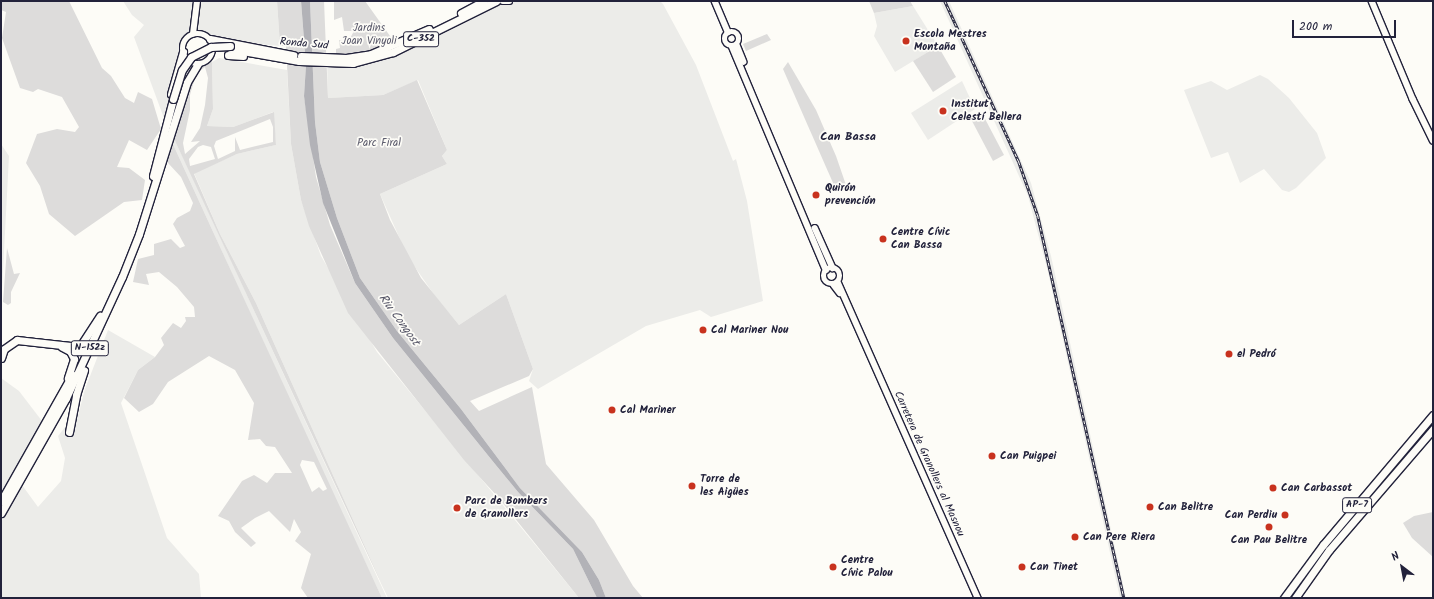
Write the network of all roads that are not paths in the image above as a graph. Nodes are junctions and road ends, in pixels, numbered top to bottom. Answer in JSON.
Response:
{"nodes":[{"id":1,"x":197,"y":1,"type":"edge"},
{"id":2,"x":503,"y":1,"type":"edge"},
{"id":3,"x":509,"y":1,"type":"edge"},
{"id":4,"x":715,"y":1,"type":"edge"},
{"id":5,"x":719,"y":1,"type":"edge"},
{"id":6,"x":1372,"y":1,"type":"edge"},
{"id":7,"x":490,"y":2,"type":"edge"},
{"id":8,"x":196,"y":21,"type":"junction"},
{"id":9,"x":730,"y":31,"type":"junction"},
{"id":10,"x":193,"y":34,"type":"junction"},
{"id":11,"x":202,"y":34,"type":"junction"},
{"id":12,"x":210,"y":39,"type":"junction"},
{"id":13,"x":735,"y":46,"type":"junction"},
{"id":14,"x":183,"y":52,"type":"junction"},
{"id":15,"x":268,"y":54,"type":"junction"},
{"id":16,"x":348,"y":62,"type":"junction"},
{"id":17,"x":374,"y":63,"type":"dead end"},
{"id":18,"x":198,"y":64,"type":"junction"},
{"id":19,"x":175,"y":100,"type":"junction"},
{"id":20,"x":1433,"y":140,"type":"edge"},
{"id":21,"x":162,"y":144,"type":"junction"},
{"id":22,"x":158,"y":174,"type":"junction"},
{"id":23,"x":833,"y":268,"type":"junction"},
{"id":24,"x":826,"y":270,"type":"junction"},
{"id":25,"x":836,"y":283,"type":"junction"},
{"id":26,"x":100,"y":316,"type":"junction"},
{"id":27,"x":58,"y":345,"type":"junction"},
{"id":28,"x":89,"y":352,"type":"junction"},
{"id":29,"x":1,"y":358,"type":"edge"},
{"id":30,"x":67,"y":384,"type":"junction"},
{"id":31,"x":1433,"y":415,"type":"edge"},
{"id":32,"x":1433,"y":429,"type":"edge"},
{"id":33,"x":69,"y":432,"type":"dead end"},
{"id":34,"x":1,"y":502,"type":"edge"},
{"id":35,"x":1,"y":513,"type":"edge"},
{"id":36,"x":978,"y":598,"type":"edge"},
{"id":37,"x":1284,"y":598,"type":"edge"},
{"id":38,"x":1295,"y":598,"type":"edge"}],
"edges":[{"from":1,"to":8,"type":"main road","number":"N-152z"},
{"from":2,"to":3,"type":"main road"},
{"from":4,"to":9,"type":"main road"},
{"from":5,"to":9,"type":"main road"},
{"from":6,"to":20,"type":"main road"},
{"from":7,"to":16,"type":"highway","name":"Ronda Sud","number":"C-352"},
{"from":8,"to":10,"type":"main road","number":"N-152z"},
{"from":8,"to":11,"type":"main road","number":"N-152z"},
{"from":9,"to":13,"type":"main road"},
{"from":9,"to":13,"type":"main road"},
{"from":10,"to":11,"type":"main road"},
{"from":10,"to":14,"type":"main road","number":"N-152z"},
{"from":11,"to":12,"type":"main road"},
{"from":12,"to":15,"type":"highway"},
{"from":12,"to":18,"type":"main road","number":"N-152z"},
{"from":13,"to":23,"type":"main road"},
{"from":13,"to":24,"type":"main road"},
{"from":14,"to":18,"type":"main road"},
{"from":14,"to":21,"type":"highway","number":"N-152z"},
{"from":15,"to":16,"type":"highway","name":"Ronda Sud","number":"C-352"},
{"from":15,"to":19,"type":"highway","name":"Ronda Sud","number":"C-352","bridge":true},
{"from":16,"to":17,"type":"highway"},
{"from":18,"to":22,"type":"highway","number":"N-152z"},
{"from":19,"to":21,"type":"highway","number":"C-352"},
{"from":19,"to":22,"type":"highway","number":"C-352"},
{"from":21,"to":26,"type":"highway","number":"N-152z"},
{"from":22,"to":28,"type":"highway","number":"N-152z"},
{"from":23,"to":24,"type":"main road"},
{"from":23,"to":25,"type":"main road"},
{"from":24,"to":25,"type":"main road"},
{"from":25,"to":36,"type":"main road","name":"Carretera de Granollers al Masnou"},
{"from":26,"to":27,"type":"highway"},
{"from":26,"to":30,"type":"highway","number":"N-152z"},
{"from":27,"to":29,"type":"highway"},
{"from":27,"to":30,"type":"highway"},
{"from":28,"to":33,"type":"highway"},
{"from":28,"to":35,"type":"highway","number":"N-152z"},
{"from":30,"to":34,"type":"highway","number":"N-152z"},
{"from":31,"to":37,"type":"highway","number":"AP-7"},
{"from":32,"to":38,"type":"highway","number":"AP-7"}]}
